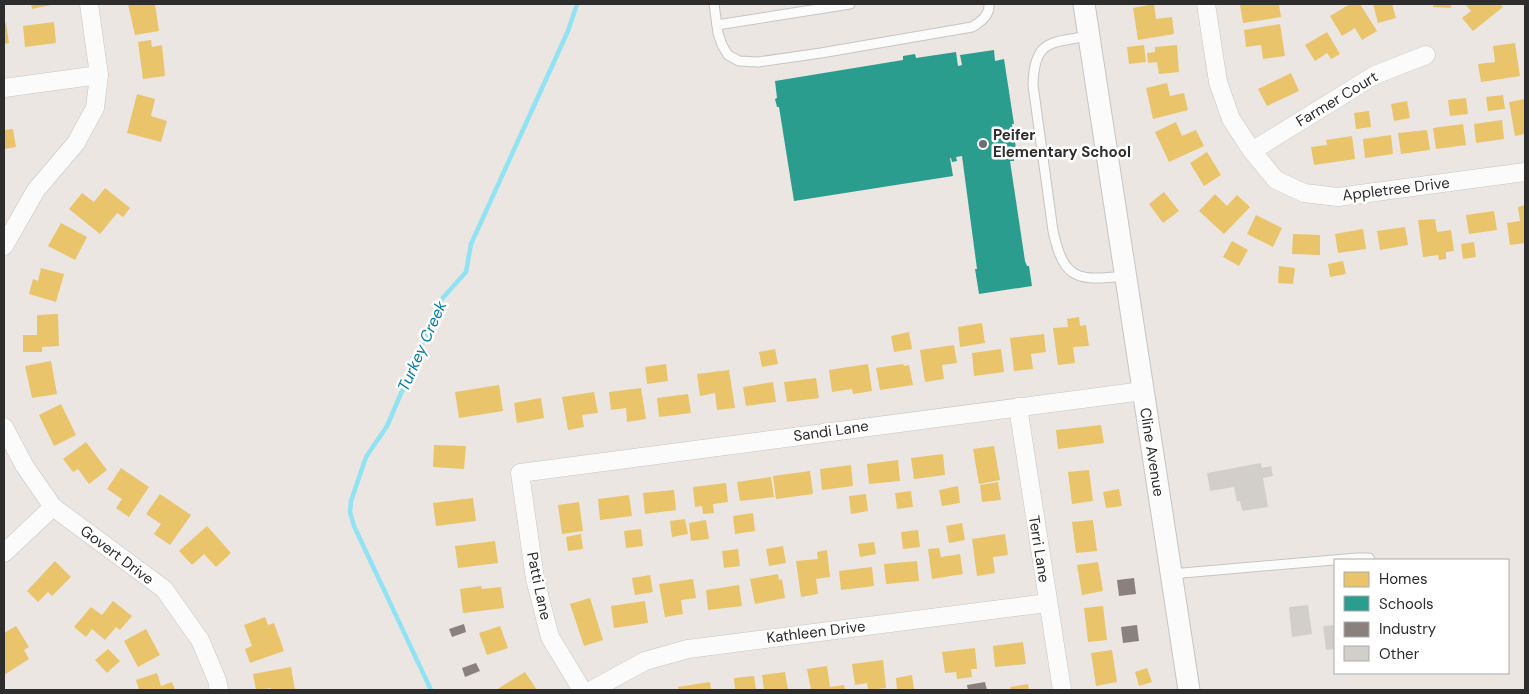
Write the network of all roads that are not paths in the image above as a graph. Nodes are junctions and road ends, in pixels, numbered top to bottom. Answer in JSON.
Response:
{"nodes":[{"id":1,"x":89,"y":4,"type":"edge"},
{"id":2,"x":714,"y":4,"type":"edge"},
{"id":3,"x":850,"y":4,"type":"edge"},
{"id":4,"x":989,"y":4,"type":"edge"},
{"id":5,"x":1084,"y":4,"type":"edge"},
{"id":6,"x":1206,"y":4,"type":"edge"},
{"id":7,"x":717,"y":25,"type":"junction"},
{"id":8,"x":1089,"y":36,"type":"junction"},
{"id":9,"x":1426,"y":55,"type":"dead end"},
{"id":10,"x":99,"y":75,"type":"junction"},
{"id":11,"x":4,"y":88,"type":"edge"},
{"id":12,"x":1252,"y":151,"type":"junction"},
{"id":13,"x":1525,"y":172,"type":"edge"},
{"id":14,"x":4,"y":246,"type":"edge"},
{"id":15,"x":1125,"y":276,"type":"junction"},
{"id":16,"x":1143,"y":391,"type":"junction"},
{"id":17,"x":1018,"y":406,"type":"junction"},
{"id":18,"x":4,"y":427,"type":"edge"},
{"id":19,"x":520,"y":473,"type":"joint"},
{"id":20,"x":53,"y":507,"type":"junction"},
{"id":21,"x":4,"y":552,"type":"edge"},
{"id":22,"x":1345,"y":559,"type":"edge"},
{"id":23,"x":1370,"y":559,"type":"edge"},
{"id":24,"x":1334,"y":560,"type":"edge"},
{"id":25,"x":1170,"y":574,"type":"junction"},
{"id":26,"x":1047,"y":603,"type":"junction"},
{"id":27,"x":219,"y":690,"type":"edge"},
{"id":28,"x":582,"y":690,"type":"edge"},
{"id":29,"x":592,"y":690,"type":"edge"},
{"id":30,"x":1062,"y":690,"type":"edge"},
{"id":31,"x":1189,"y":690,"type":"edge"}],
"edges":[{"from":1,"to":10,"type":"street"},
{"from":2,"to":7,"type":"lane"},
{"from":3,"to":7,"type":"lane"},
{"from":4,"to":7,"type":"lane"},
{"from":5,"to":8,"type":"street","name":"Cline Avenue"},
{"from":6,"to":12,"type":"street","name":"Appletree Drive"},
{"from":8,"to":15,"type":"street","name":"Cline Avenue"},
{"from":8,"to":15,"type":"lane"},
{"from":9,"to":12,"type":"street","name":"Farmer Court"},
{"from":10,"to":11,"type":"street"},
{"from":10,"to":14,"type":"street"},
{"from":12,"to":13,"type":"street","name":"Appletree Drive"},
{"from":15,"to":16,"type":"street","name":"Cline Avenue"},
{"from":16,"to":17,"type":"street","name":"Sandi Lane"},
{"from":16,"to":25,"type":"street","name":"Cline Avenue"},
{"from":17,"to":19,"type":"street","name":"Sandi Lane"},
{"from":17,"to":26,"type":"street","name":"Terri Lane"},
{"from":18,"to":20,"type":"street","name":"Govert Drive"},
{"from":19,"to":28,"type":"street","name":"Patti Lane"},
{"from":20,"to":21,"type":"street"},
{"from":20,"to":27,"type":"street","name":"Govert Drive"},
{"from":22,"to":23,"type":"lane"},
{"from":24,"to":25,"type":"lane"},
{"from":25,"to":31,"type":"street","name":"Cline Avenue"},
{"from":26,"to":29,"type":"street","name":"Kathleen Drive"},
{"from":26,"to":30,"type":"street","name":"Terri Lane"}]}
